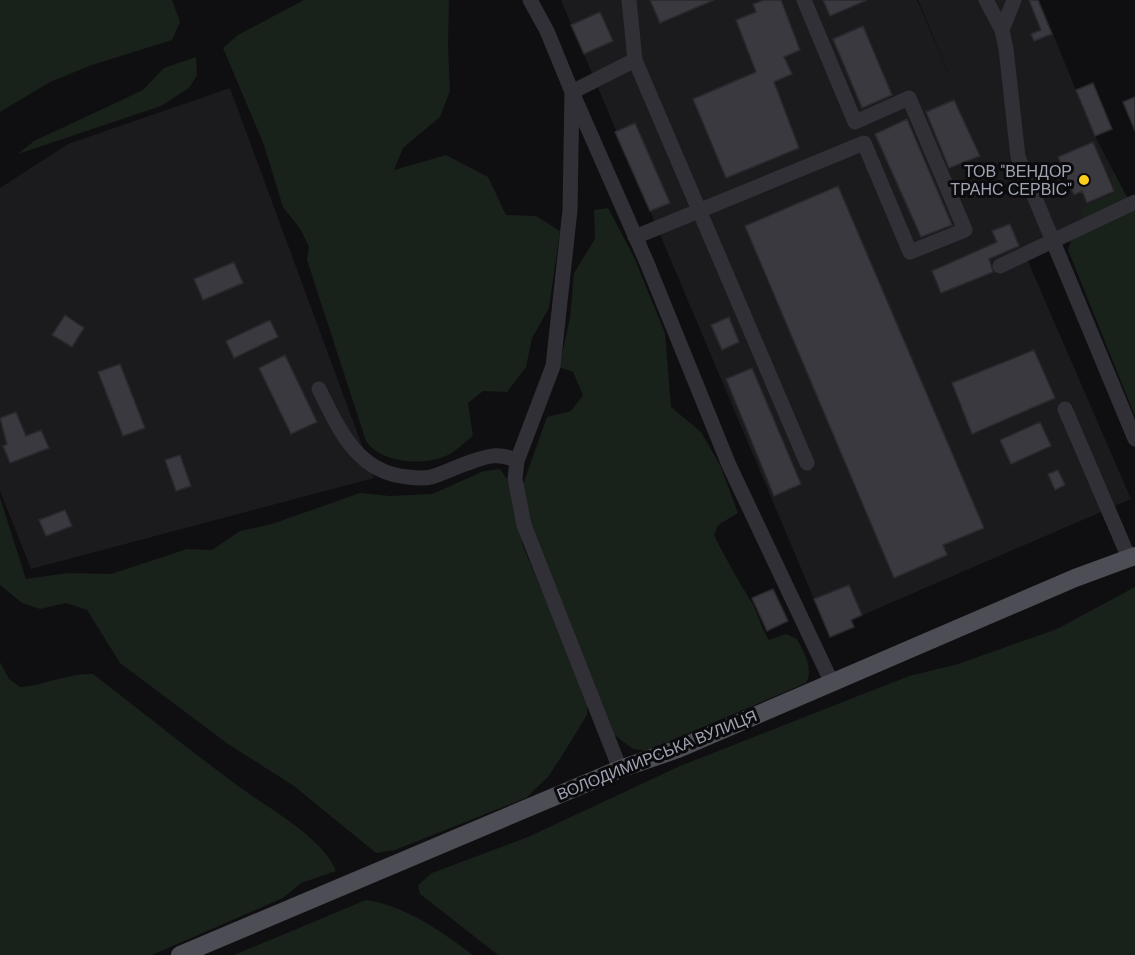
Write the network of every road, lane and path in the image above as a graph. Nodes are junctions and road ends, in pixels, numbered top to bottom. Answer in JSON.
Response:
{"nodes":[{"id":1,"x":629,"y":0,"type":"edge"},
{"id":2,"x":804,"y":0,"type":"edge"},
{"id":3,"x":986,"y":0,"type":"edge"},
{"id":4,"x":1014,"y":0,"type":"edge"},
{"id":5,"x":528,"y":3,"type":"edge"},
{"id":6,"x":1002,"y":30,"type":"junction"},
{"id":7,"x":635,"y":60,"type":"junction"},
{"id":8,"x":572,"y":92,"type":"junction"},
{"id":9,"x":855,"y":122,"type":"junction"},
{"id":10,"x":864,"y":143,"type":"junction"},
{"id":11,"x":1135,"y":202,"type":"edge"},
{"id":12,"x":699,"y":211,"type":"junction"},
{"id":13,"x":635,"y":237,"type":"junction"},
{"id":14,"x":1054,"y":240,"type":"junction"},
{"id":15,"x":1000,"y":266,"type":"dead end"},
{"id":16,"x":319,"y":389,"type":"dead end"},
{"id":17,"x":1065,"y":409,"type":"dead end"},
{"id":18,"x":1135,"y":439,"type":"edge"},
{"id":19,"x":517,"y":461,"type":"junction"},
{"id":20,"x":807,"y":463,"type":"dead end"},
{"id":21,"x":1132,"y":557,"type":"edge"},
{"id":22,"x":832,"y":683,"type":"junction"},
{"id":23,"x":620,"y":769,"type":"junction"},
{"id":24,"x":180,"y":955,"type":"edge"}],
"edges":[{"from":1,"to":7,"type":"street"},
{"from":2,"to":9,"type":"street"},
{"from":3,"to":6,"type":"street"},
{"from":4,"to":6,"type":"street"},
{"from":5,"to":8,"type":"street"},
{"from":6,"to":14,"type":"street"},
{"from":7,"to":8,"type":"street"},
{"from":7,"to":12,"type":"street"},
{"from":8,"to":13,"type":"street"},
{"from":8,"to":19,"type":"street"},
{"from":9,"to":10,"type":"street"},
{"from":9,"to":10,"type":"street"},
{"from":10,"to":12,"type":"street"},
{"from":11,"to":14,"type":"street"},
{"from":12,"to":13,"type":"street"},
{"from":12,"to":20,"type":"street"},
{"from":13,"to":22,"type":"street"},
{"from":14,"to":15,"type":"street"},
{"from":14,"to":18,"type":"street"},
{"from":16,"to":19,"type":"street"},
{"from":17,"to":21,"type":"street"},
{"from":19,"to":23,"type":"street"},
{"from":21,"to":22,"type":"main road","name":"ВОЛОДИМИРСЬКА ВУЛИЦЯ"},
{"from":22,"to":23,"type":"main road","name":"ВОЛОДИМИРСЬКА ВУЛИЦЯ"},
{"from":23,"to":24,"type":"main road","name":"ВОЛОДИМИРСЬКА ВУЛИЦЯ"}]}
